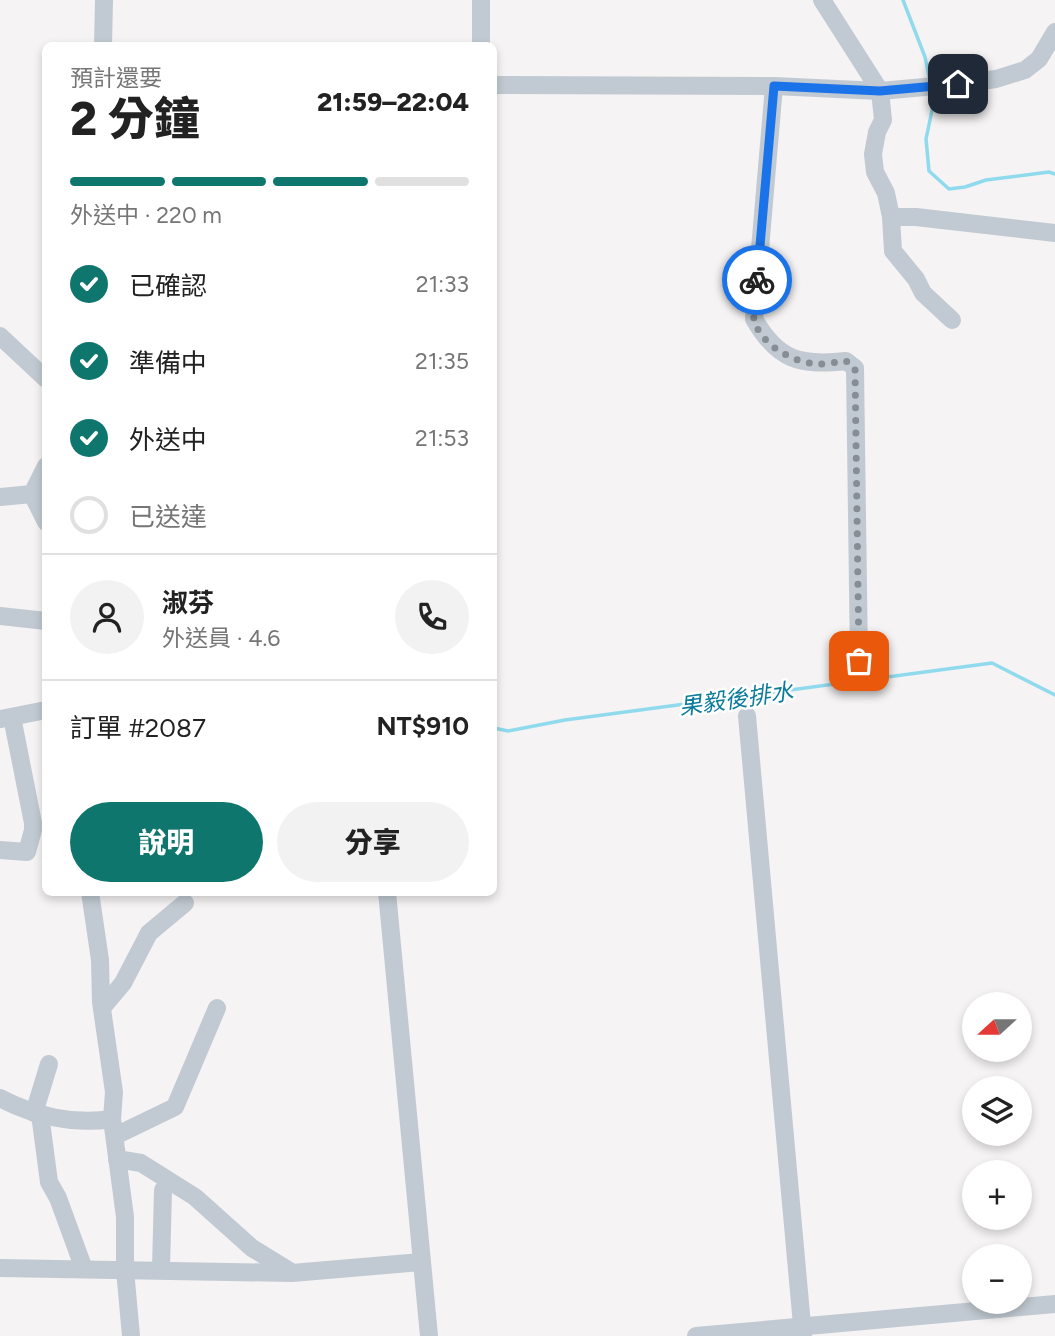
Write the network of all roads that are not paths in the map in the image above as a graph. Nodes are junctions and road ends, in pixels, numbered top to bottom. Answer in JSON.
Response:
{"nodes":[{"id":1,"x":104,"y":0,"type":"edge"},
{"id":2,"x":481,"y":0,"type":"edge"},
{"id":3,"x":822,"y":0,"type":"edge"},
{"id":4,"x":1055,"y":32,"type":"edge"},
{"id":5,"x":103,"y":42,"type":"edge"},
{"id":6,"x":481,"y":42,"type":"edge"},
{"id":7,"x":497,"y":85,"type":"edge"},
{"id":8,"x":774,"y":86,"type":"junction"},
{"id":9,"x":880,"y":91,"type":"junction"},
{"id":10,"x":891,"y":217,"type":"junction"},
{"id":11,"x":1055,"y":233,"type":"edge"},
{"id":12,"x":952,"y":320,"type":"dead end"},
{"id":13,"x":0,"y":336,"type":"edge"},
{"id":14,"x":42,"y":375,"type":"edge"},
{"id":15,"x":42,"y":474,"type":"edge"},
{"id":16,"x":32,"y":494,"type":"junction"},
{"id":17,"x":0,"y":497,"type":"edge"},
{"id":18,"x":42,"y":514,"type":"edge"},
{"id":19,"x":0,"y":616,"type":"edge"},
{"id":20,"x":42,"y":621,"type":"edge"},
{"id":21,"x":859,"y":661,"type":"dead end"},
{"id":22,"x":42,"y":711,"type":"edge"},
{"id":23,"x":747,"y":716,"type":"dead end"},
{"id":24,"x":6,"y":718,"type":"edge"},
{"id":25,"x":0,"y":850,"type":"edge"},
{"id":26,"x":91,"y":896,"type":"edge"},
{"id":27,"x":387,"y":896,"type":"edge"},
{"id":28,"x":185,"y":903,"type":"dead end"},
{"id":29,"x":102,"y":1008,"type":"junction"},
{"id":30,"x":217,"y":1008,"type":"dead end"},
{"id":31,"x":50,"y":1064,"type":"dead end"},
{"id":32,"x":0,"y":1098,"type":"edge"},
{"id":33,"x":37,"y":1113,"type":"junction"},
{"id":34,"x":113,"y":1128,"type":"junction"},
{"id":35,"x":117,"y":1159,"type":"junction"},
{"id":36,"x":163,"y":1190,"type":"dead end"},
{"id":37,"x":421,"y":1262,"type":"junction"},
{"id":38,"x":0,"y":1268,"type":"edge"},
{"id":39,"x":84,"y":1269,"type":"junction"},
{"id":40,"x":161,"y":1269,"type":"junction"},
{"id":41,"x":125,"y":1270,"type":"junction"},
{"id":42,"x":292,"y":1273,"type":"junction"},
{"id":43,"x":1055,"y":1304,"type":"edge"},
{"id":44,"x":802,"y":1331,"type":"edge"},
{"id":45,"x":131,"y":1336,"type":"edge"},
{"id":46,"x":429,"y":1336,"type":"edge"},
{"id":47,"x":696,"y":1336,"type":"edge"}],
"edges":[{"from":1,"to":5,"type":"street"},
{"from":2,"to":6,"type":"street"},
{"from":3,"to":9,"type":"street"},
{"from":4,"to":9,"type":"street"},
{"from":7,"to":8,"type":"street"},
{"from":8,"to":9,"type":"street"},
{"from":8,"to":21,"type":"street"},
{"from":9,"to":10,"type":"street"},
{"from":10,"to":11,"type":"street"},
{"from":10,"to":12,"type":"street"},
{"from":13,"to":14,"type":"street"},
{"from":15,"to":16,"type":"street"},
{"from":16,"to":17,"type":"street"},
{"from":16,"to":18,"type":"street"},
{"from":19,"to":20,"type":"street"},
{"from":22,"to":24,"type":"street"},
{"from":23,"to":44,"type":"street"},
{"from":24,"to":25,"type":"street"},
{"from":26,"to":29,"type":"street"},
{"from":27,"to":37,"type":"street"},
{"from":28,"to":29,"type":"street"},
{"from":29,"to":34,"type":"street"},
{"from":30,"to":34,"type":"street"},
{"from":31,"to":33,"type":"street"},
{"from":32,"to":33,"type":"street"},
{"from":33,"to":34,"type":"street"},
{"from":33,"to":39,"type":"street"},
{"from":34,"to":35,"type":"street"},
{"from":35,"to":41,"type":"street"},
{"from":35,"to":42,"type":"street"},
{"from":36,"to":40,"type":"street"},
{"from":37,"to":42,"type":"street"},
{"from":37,"to":46,"type":"street"},
{"from":38,"to":39,"type":"street"},
{"from":39,"to":41,"type":"street"},
{"from":40,"to":41,"type":"street"},
{"from":40,"to":42,"type":"street"},
{"from":41,"to":45,"type":"street"},
{"from":43,"to":44,"type":"street"},
{"from":44,"to":47,"type":"street"}]}
